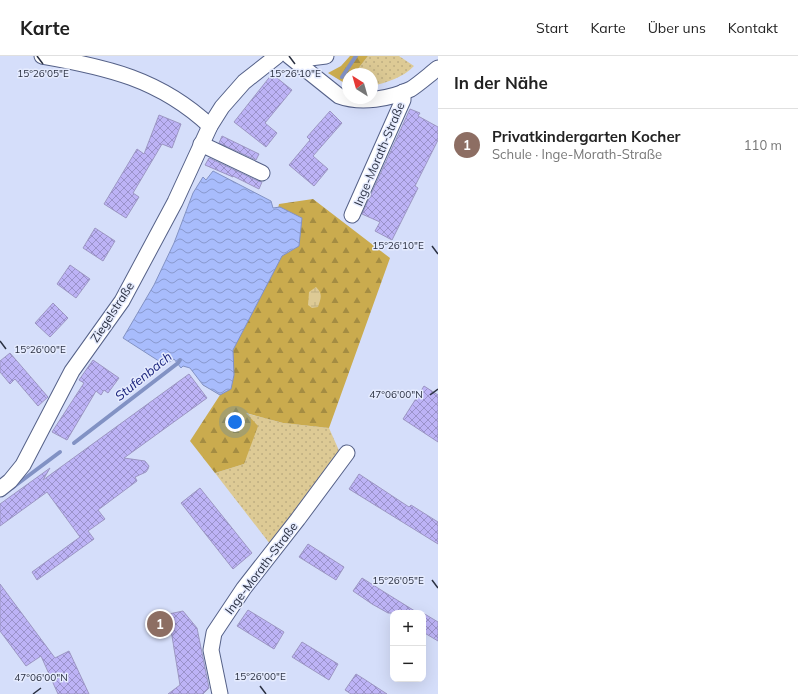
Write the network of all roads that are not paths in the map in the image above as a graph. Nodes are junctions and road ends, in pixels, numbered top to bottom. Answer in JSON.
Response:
{"nodes":[{"id":1,"x":42,"y":56,"type":"edge"},
{"id":2,"x":277,"y":56,"type":"edge"},
{"id":3,"x":289,"y":56,"type":"edge"},
{"id":4,"x":295,"y":56,"type":"edge"},
{"id":5,"x":322,"y":57,"type":"edge"},
{"id":6,"x":438,"y":68,"type":"edge"},
{"id":7,"x":403,"y":92,"type":"junction"},
{"id":8,"x":210,"y":126,"type":"junction"},
{"id":9,"x":201,"y":144,"type":"junction"},
{"id":10,"x":262,"y":173,"type":"dead end"},
{"id":11,"x":352,"y":215,"type":"dead end"},
{"id":12,"x":347,"y":453,"type":"dead end"},
{"id":13,"x":0,"y":489,"type":"edge"},
{"id":14,"x":220,"y":694,"type":"edge"}],
"edges":[{"from":1,"to":8,"type":"street"},
{"from":2,"to":8,"type":"street","name":"Ziegelstraße"},
{"from":3,"to":7,"type":"street","name":"Inge-Morath-Straße"},
{"from":4,"to":5,"type":"street"},
{"from":6,"to":7,"type":"street","name":"Inge-Morath-Straße"},
{"from":7,"to":11,"type":"street","name":"Inge-Morath-Straße"},
{"from":8,"to":9,"type":"street","name":"Ziegelstraße"},
{"from":9,"to":10,"type":"street"},
{"from":9,"to":13,"type":"street","name":"Ziegelstraße"},
{"from":12,"to":14,"type":"street","name":"Inge-Morath-Straße"}]}
